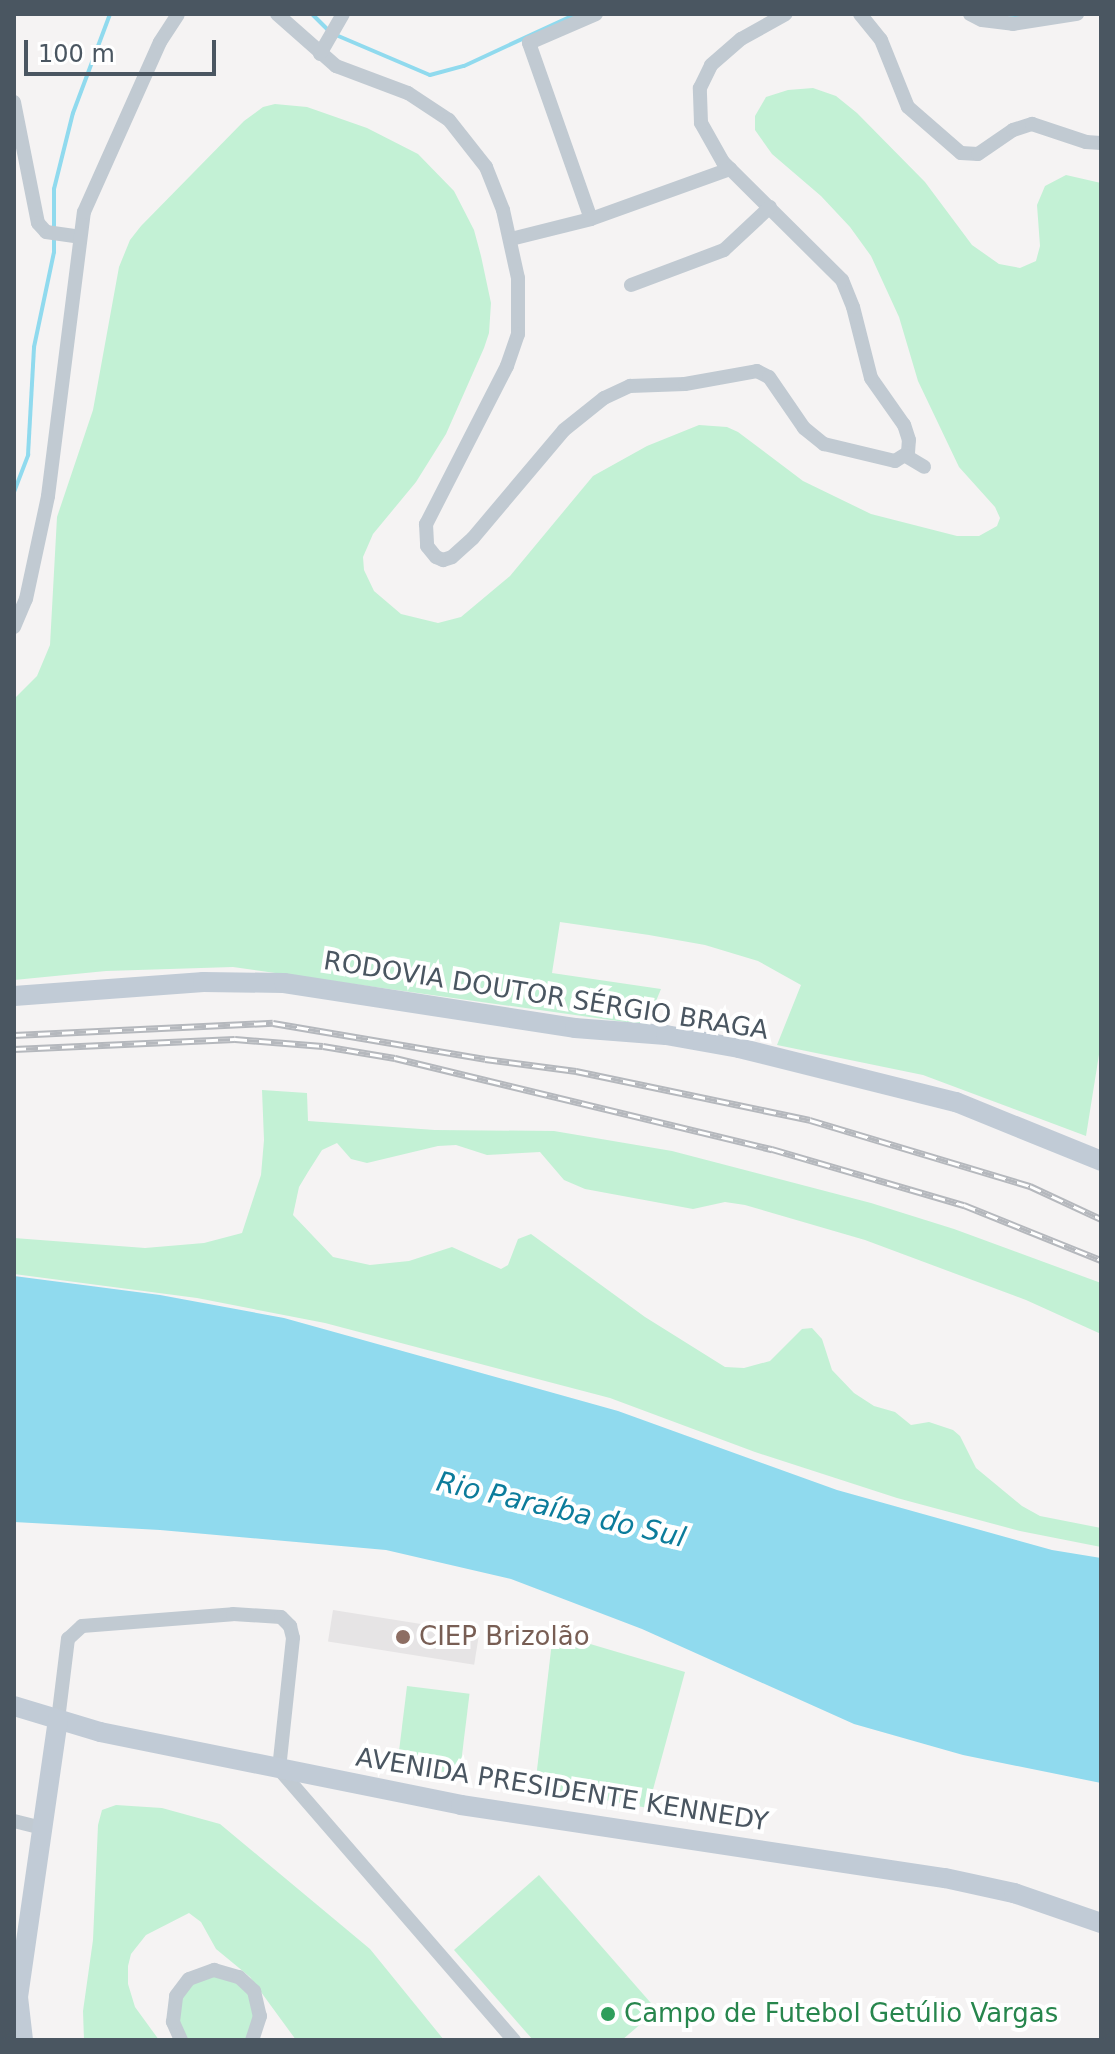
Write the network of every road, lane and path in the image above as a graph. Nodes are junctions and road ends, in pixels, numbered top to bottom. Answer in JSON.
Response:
{"nodes":[{"id":1,"x":178,"y":14,"type":"edge"},
{"id":2,"x":277,"y":14,"type":"edge"},
{"id":3,"x":343,"y":14,"type":"edge"},
{"id":4,"x":596,"y":14,"type":"edge"},
{"id":5,"x":786,"y":14,"type":"edge"},
{"id":6,"x":860,"y":14,"type":"edge"},
{"id":7,"x":970,"y":14,"type":"edge"},
{"id":8,"x":1077,"y":14,"type":"edge"},
{"id":9,"x":320,"y":54,"type":"junction"},
{"id":10,"x":14,"y":102,"type":"edge"},
{"id":11,"x":1101,"y":143,"type":"edge"},
{"id":12,"x":730,"y":169,"type":"junction"},
{"id":13,"x":770,"y":207,"type":"junction"},
{"id":14,"x":591,"y":219,"type":"junction"},
{"id":15,"x":80,"y":237,"type":"junction"},
{"id":16,"x":511,"y":239,"type":"junction"},
{"id":17,"x":631,"y":285,"type":"dead end"},
{"id":18,"x":906,"y":456,"type":"junction"},
{"id":19,"x":924,"y":467,"type":"dead end"},
{"id":20,"x":14,"y":627,"type":"edge"},
{"id":21,"x":14,"y":996,"type":"edge"},
{"id":22,"x":1101,"y":1161,"type":"edge"},
{"id":23,"x":14,"y":1706,"type":"edge"},
{"id":24,"x":58,"y":1720,"type":"junction"},
{"id":25,"x":279,"y":1769,"type":"junction"},
{"id":26,"x":14,"y":1821,"type":"edge"},
{"id":27,"x":43,"y":1828,"type":"junction"},
{"id":28,"x":1101,"y":1923,"type":"edge"},
{"id":29,"x":17,"y":1990,"type":"edge"},
{"id":30,"x":23,"y":2040,"type":"edge"},
{"id":31,"x":181,"y":2040,"type":"edge"},
{"id":32,"x":252,"y":2040,"type":"edge"},
{"id":33,"x":514,"y":2040,"type":"edge"}],
"edges":[{"from":1,"to":15,"type":"street"},
{"from":2,"to":9,"type":"street"},
{"from":3,"to":9,"type":"street"},
{"from":4,"to":14,"type":"street"},
{"from":5,"to":12,"type":"street"},
{"from":6,"to":11,"type":"street"},
{"from":7,"to":8,"type":"street"},
{"from":9,"to":16,"type":"street"},
{"from":10,"to":15,"type":"street"},
{"from":12,"to":13,"type":"street"},
{"from":12,"to":14,"type":"street"},
{"from":13,"to":17,"type":"street"},
{"from":13,"to":18,"type":"street"},
{"from":14,"to":16,"type":"street"},
{"from":15,"to":20,"type":"street"},
{"from":16,"to":18,"type":"street"},
{"from":18,"to":19,"type":"street"},
{"from":21,"to":22,"type":"main road","name":"RODOVIA DOUTOR SÉRGIO BRAGA"},
{"from":23,"to":24,"type":"main road","name":"AVENIDA PRESIDENTE KENNEDY"},
{"from":24,"to":25,"type":"main road","name":"AVENIDA PRESIDENTE KENNEDY"},
{"from":24,"to":25,"type":"street"},
{"from":24,"to":27,"type":"main road"},
{"from":25,"to":28,"type":"main road","name":"AVENIDA PRESIDENTE KENNEDY"},
{"from":25,"to":33,"type":"street"},
{"from":26,"to":27,"type":"street"},
{"from":27,"to":29,"type":"main road"},
{"from":29,"to":30,"type":"main road"},
{"from":31,"to":32,"type":"street"}]}
